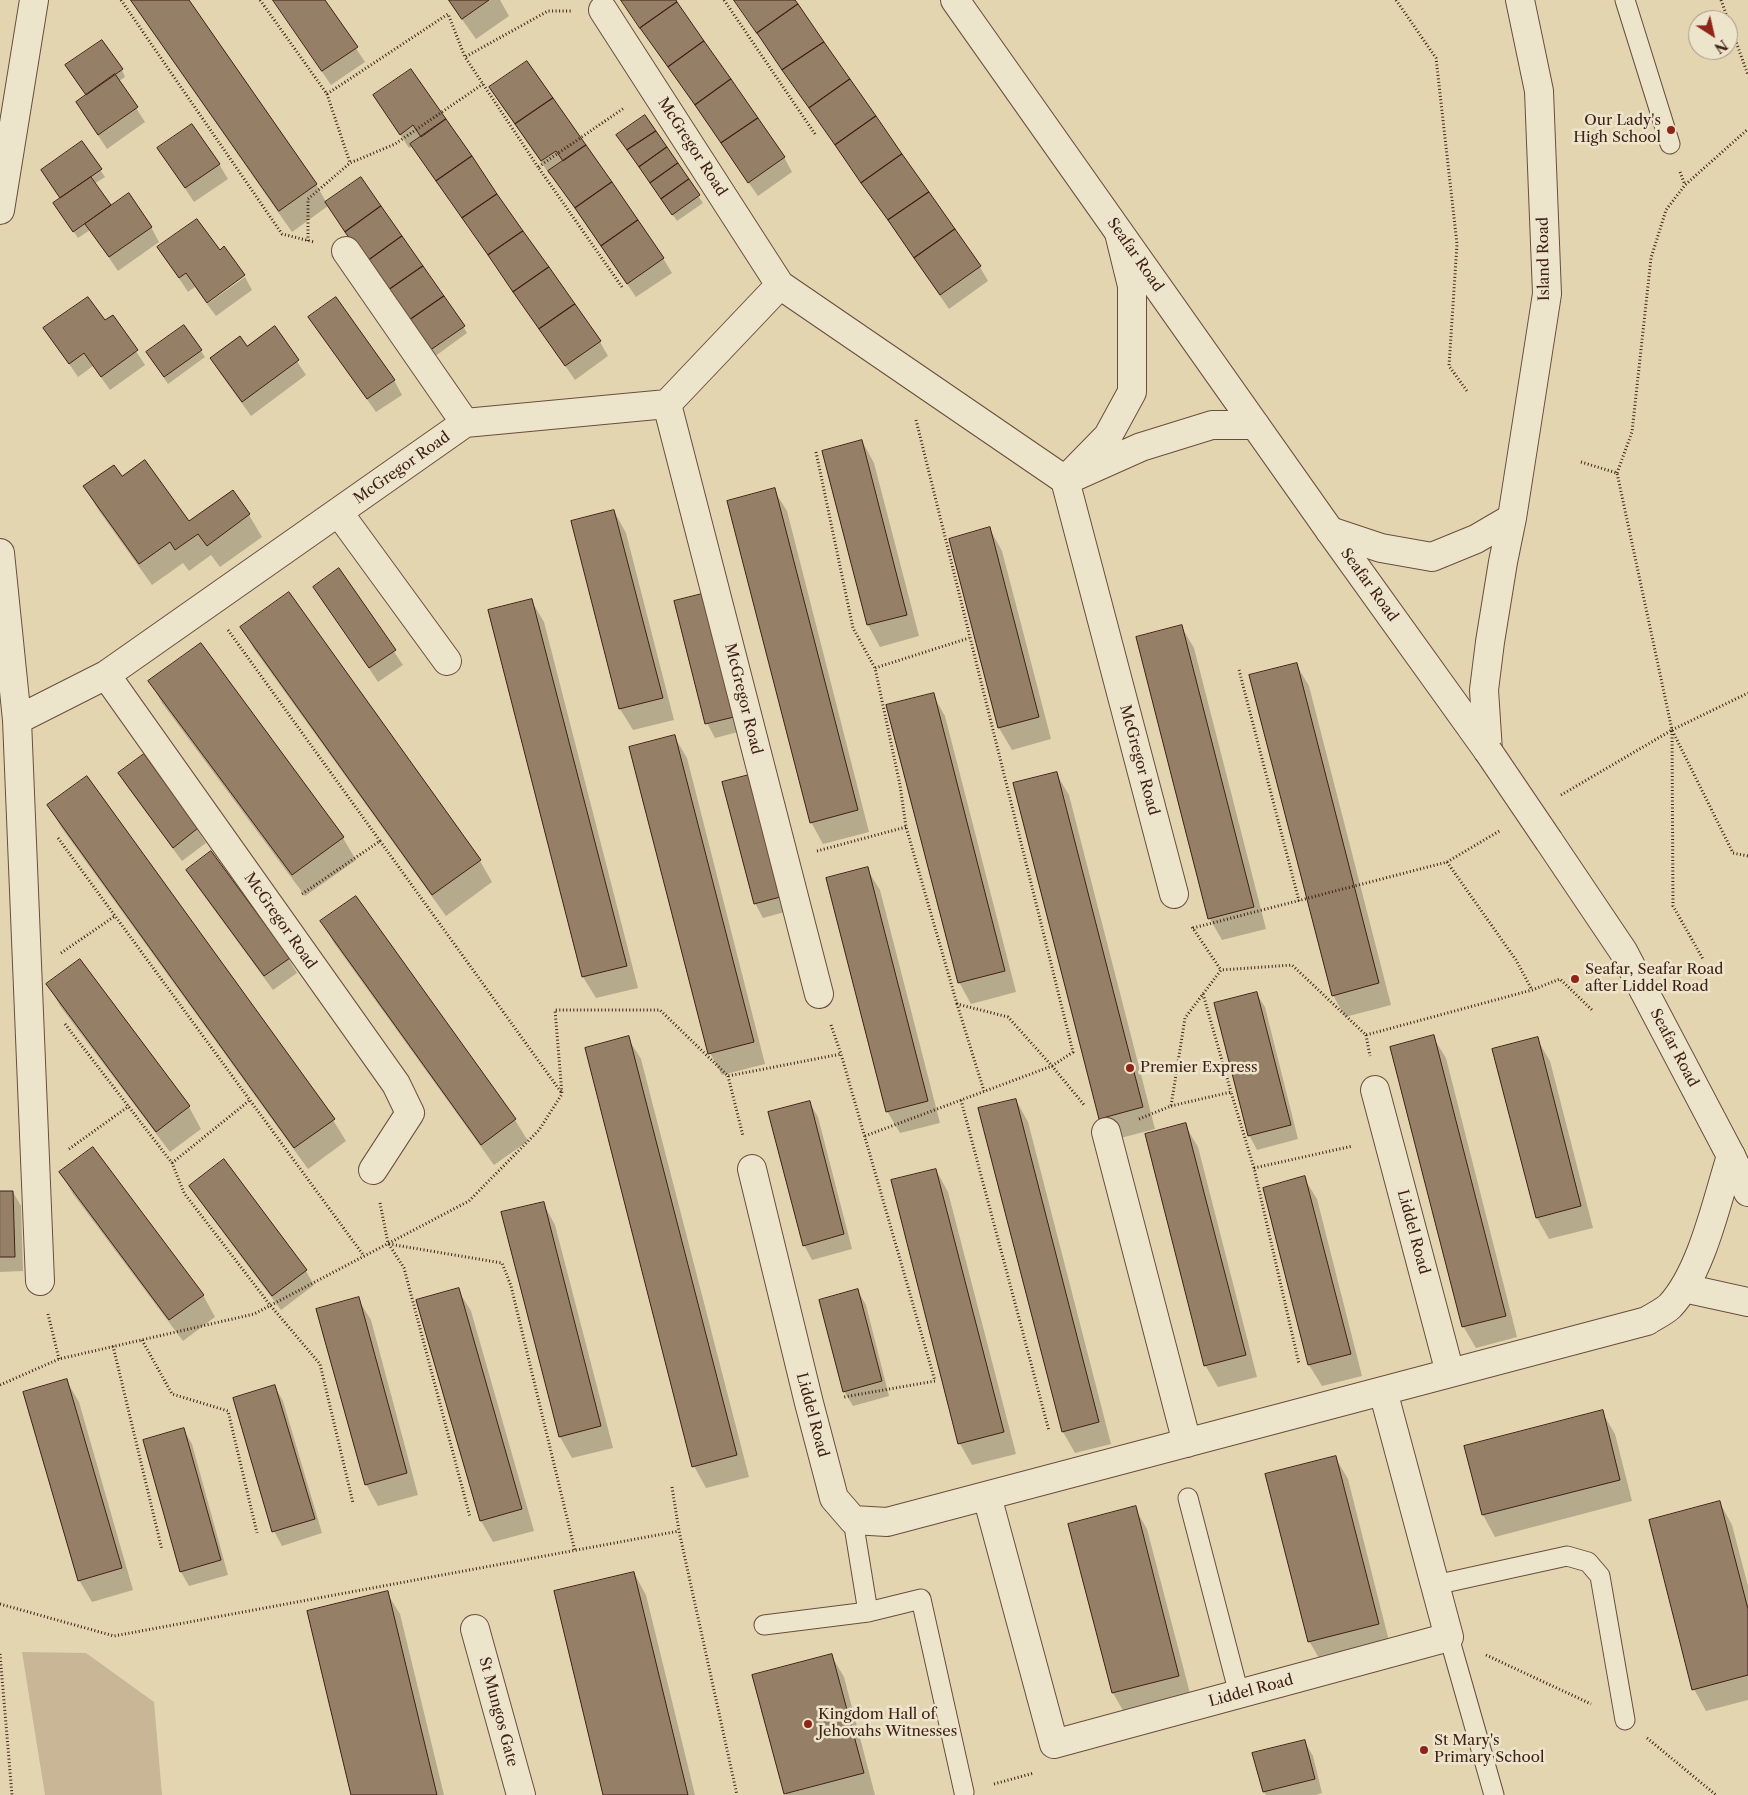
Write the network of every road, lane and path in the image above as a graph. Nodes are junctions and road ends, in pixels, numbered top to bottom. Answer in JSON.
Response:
{"nodes":[{"id":1,"x":34,"y":0,"type":"edge"},
{"id":2,"x":121,"y":0,"type":"edge"},
{"id":3,"x":260,"y":0,"type":"edge"},
{"id":4,"x":724,"y":0,"type":"edge"},
{"id":5,"x":955,"y":0,"type":"edge"},
{"id":6,"x":1396,"y":0,"type":"edge"},
{"id":7,"x":1520,"y":0,"type":"edge"},
{"id":8,"x":1625,"y":0,"type":"edge"},
{"id":9,"x":1721,"y":0,"type":"edge"},
{"id":10,"x":603,"y":10,"type":"joint"},
{"id":11,"x":465,"y":57,"type":"junction"},
{"id":12,"x":1748,"y":75,"type":"edge"},
{"id":13,"x":483,"y":84,"type":"junction"},
{"id":14,"x":653,"y":88,"type":"junction"},
{"id":15,"x":327,"y":94,"type":"junction"},
{"id":16,"x":1748,"y":129,"type":"edge"},
{"id":17,"x":815,"y":134,"type":"dead end"},
{"id":18,"x":1670,"y":144,"type":"dead end"},
{"id":19,"x":350,"y":163,"type":"junction"},
{"id":20,"x":538,"y":167,"type":"junction"},
{"id":21,"x":0,"y":210,"type":"edge"},
{"id":22,"x":1119,"y":233,"type":"junction"},
{"id":23,"x":308,"y":241,"type":"junction"},
{"id":24,"x":346,"y":251,"type":"joint"},
{"id":25,"x":780,"y":284,"type":"junction"},
{"id":26,"x":622,"y":287,"type":"dead end"},
{"id":27,"x":929,"y":387,"type":"junction"},
{"id":28,"x":1467,"y":391,"type":"dead end"},
{"id":29,"x":667,"y":404,"type":"junction"},
{"id":30,"x":466,"y":423,"type":"junction"},
{"id":31,"x":1255,"y":425,"type":"junction"},
{"id":32,"x":816,"y":452,"type":"dead end"},
{"id":33,"x":1581,"y":462,"type":"dead end"},
{"id":34,"x":1617,"y":474,"type":"junction"},
{"id":35,"x":1065,"y":480,"type":"junction"},
{"id":36,"x":339,"y":513,"type":"junction"},
{"id":37,"x":1512,"y":518,"type":"junction"},
{"id":38,"x":1330,"y":531,"type":"junction"},
{"id":39,"x":0,"y":553,"type":"edge"},
{"id":40,"x":209,"y":604,"type":"junction"},
{"id":41,"x":969,"y":638,"type":"junction"},
{"id":42,"x":447,"y":662,"type":"dead end"},
{"id":43,"x":875,"y":668,"type":"junction"},
{"id":44,"x":1239,"y":670,"type":"dead end"},
{"id":45,"x":106,"y":675,"type":"junction"},
{"id":46,"x":1748,"y":693,"type":"edge"},
{"id":47,"x":17,"y":720,"type":"junction"},
{"id":48,"x":1672,"y":730,"type":"junction"},
{"id":49,"x":1488,"y":751,"type":"junction"},
{"id":50,"x":1555,"y":798,"type":"dead end"},
{"id":51,"x":906,"y":827,"type":"junction"},
{"id":52,"x":1505,"y":828,"type":"dead end"},
{"id":53,"x":55,"y":835,"type":"dead end"},
{"id":54,"x":380,"y":841,"type":"junction"},
{"id":55,"x":1748,"y":856,"type":"edge"},
{"id":56,"x":784,"y":859,"type":"junction"},
{"id":57,"x":1447,"y":862,"type":"junction"},
{"id":58,"x":1174,"y":894,"type":"joint"},
{"id":59,"x":1299,"y":901,"type":"junction"},
{"id":60,"x":275,"y":913,"type":"junction"},
{"id":61,"x":115,"y":916,"type":"junction"},
{"id":62,"x":1193,"y":928,"type":"junction"},
{"id":63,"x":1703,"y":959,"type":"dead end"},
{"id":64,"x":1221,"y":970,"type":"junction"},
{"id":65,"x":28,"y":976,"type":"junction"},
{"id":66,"x":1532,"y":990,"type":"junction"},
{"id":67,"x":819,"y":994,"type":"joint"},
{"id":68,"x":1203,"y":994,"type":"junction"},
{"id":69,"x":957,"y":1004,"type":"junction"},
{"id":70,"x":1592,"y":1010,"type":"dead end"},
{"id":71,"x":63,"y":1022,"type":"dead end"},
{"id":72,"x":841,"y":1054,"type":"junction"},
{"id":73,"x":1052,"y":1066,"type":"junction"},
{"id":74,"x":728,"y":1076,"type":"junction"},
{"id":75,"x":1375,"y":1090,"type":"dead end"},
{"id":76,"x":984,"y":1091,"type":"junction"},
{"id":77,"x":1231,"y":1092,"type":"junction"},
{"id":78,"x":562,"y":1094,"type":"junction"},
{"id":79,"x":250,"y":1100,"type":"junction"},
{"id":80,"x":961,"y":1100,"type":"junction"},
{"id":81,"x":129,"y":1106,"type":"junction"},
{"id":82,"x":1171,"y":1106,"type":"junction"},
{"id":83,"x":1106,"y":1132,"type":"junction"},
{"id":84,"x":865,"y":1136,"type":"junction"},
{"id":85,"x":1388,"y":1138,"type":"junction"},
{"id":86,"x":1731,"y":1156,"type":"junction"},
{"id":87,"x":172,"y":1163,"type":"junction"},
{"id":88,"x":1254,"y":1168,"type":"junction"},
{"id":89,"x":752,"y":1169,"type":"joint"},
{"id":90,"x":373,"y":1170,"type":"joint"},
{"id":91,"x":36,"y":1172,"type":"junction"},
{"id":92,"x":1748,"y":1192,"type":"edge"},
{"id":93,"x":388,"y":1244,"type":"junction"},
{"id":94,"x":364,"y":1256,"type":"junction"},
{"id":95,"x":40,"y":1280,"type":"joint"},
{"id":96,"x":1684,"y":1288,"type":"junction"},
{"id":97,"x":1748,"y":1302,"type":"edge"},
{"id":98,"x":270,"y":1305,"type":"junction"},
{"id":99,"x":142,"y":1340,"type":"junction"},
{"id":100,"x":113,"y":1346,"type":"junction"},
{"id":101,"x":59,"y":1359,"type":"junction"},
{"id":102,"x":1299,"y":1364,"type":"dead end"},
{"id":103,"x":1450,"y":1373,"type":"junction"},
{"id":104,"x":0,"y":1385,"type":"edge"},
{"id":105,"x":1383,"y":1391,"type":"junction"},
{"id":106,"x":808,"y":1403,"type":"junction"},
{"id":107,"x":1049,"y":1431,"type":"dead end"},
{"id":108,"x":1187,"y":1443,"type":"junction"},
{"id":109,"x":672,"y":1487,"type":"dead end"},
{"id":110,"x":987,"y":1496,"type":"junction"},
{"id":111,"x":1188,"y":1498,"type":"dead end"},
{"id":112,"x":353,"y":1503,"type":"dead end"},
{"id":113,"x":470,"y":1517,"type":"dead end"},
{"id":114,"x":853,"y":1520,"type":"junction"},
{"id":115,"x":679,"y":1531,"type":"junction"},
{"id":116,"x":257,"y":1533,"type":"dead end"},
{"id":117,"x":162,"y":1550,"type":"dead end"},
{"id":118,"x":576,"y":1551,"type":"junction"},
{"id":119,"x":1435,"y":1585,"type":"junction"},
{"id":120,"x":0,"y":1604,"type":"edge"},
{"id":121,"x":868,"y":1612,"type":"junction"},
{"id":122,"x":764,"y":1625,"type":"dead end"},
{"id":123,"x":475,"y":1629,"type":"dead end"},
{"id":124,"x":1449,"y":1638,"type":"junction"},
{"id":125,"x":0,"y":1654,"type":"edge"},
{"id":126,"x":1239,"y":1694,"type":"junction"},
{"id":127,"x":1625,"y":1720,"type":"junction"},
{"id":128,"x":1054,"y":1744,"type":"junction"},
{"id":129,"x":964,"y":1792,"type":"joint"},
{"id":130,"x":12,"y":1795,"type":"edge"},
{"id":131,"x":521,"y":1795,"type":"edge"},
{"id":132,"x":737,"y":1795,"type":"edge"},
{"id":133,"x":1494,"y":1795,"type":"edge"},
{"id":134,"x":1716,"y":1795,"type":"edge"}],
"edges":[{"from":1,"to":21,"type":"street"},
{"from":2,"to":23,"type":"path"},
{"from":3,"to":15,"type":"path"},
{"from":4,"to":17,"type":"path"},
{"from":5,"to":22,"type":"street","name":"Seafar Road"},
{"from":6,"to":28,"type":"path"},
{"from":7,"to":37,"type":"street","name":"Island Road"},
{"from":8,"to":18,"type":"lane"},
{"from":9,"to":12,"type":"path"},
{"from":10,"to":11,"type":"path"},
{"from":10,"to":14,"type":"street","name":"McGregor Road"},
{"from":11,"to":13,"type":"path"},
{"from":11,"to":15,"type":"path"},
{"from":13,"to":19,"type":"path"},
{"from":13,"to":20,"type":"path"},
{"from":14,"to":20,"type":"path"},
{"from":14,"to":25,"type":"street","name":"McGregor Road"},
{"from":15,"to":19,"type":"path"},
{"from":16,"to":34,"type":"path"},
{"from":19,"to":23,"type":"path"},
{"from":20,"to":26,"type":"path"},
{"from":22,"to":31,"type":"street","name":"Seafar Road"},
{"from":22,"to":35,"type":"street"},
{"from":23,"to":24,"type":"path"},
{"from":24,"to":30,"type":"street","name":"McGregor Road"},
{"from":25,"to":27,"type":"street","name":"McGregor Road"},
{"from":25,"to":29,"type":"street"},
{"from":27,"to":35,"type":"street","name":"McGregor Road"},
{"from":27,"to":41,"type":"path"},
{"from":29,"to":30,"type":"street","name":"McGregor Road"},
{"from":29,"to":56,"type":"street","name":"McGregor Road"},
{"from":30,"to":36,"type":"street","name":"McGregor Road"},
{"from":31,"to":35,"type":"street"},
{"from":31,"to":38,"type":"street","name":"Seafar Road"},
{"from":32,"to":43,"type":"path"},
{"from":33,"to":34,"type":"path"},
{"from":34,"to":48,"type":"path"},
{"from":35,"to":58,"type":"street","name":"McGregor Road"},
{"from":36,"to":40,"type":"street","name":"McGregor Road"},
{"from":36,"to":42,"type":"street","name":"McGregor Road"},
{"from":37,"to":38,"type":"street"},
{"from":37,"to":49,"type":"street","name":"Island Road"},
{"from":38,"to":49,"type":"street","name":"Seafar Road"},
{"from":39,"to":47,"type":"street"},
{"from":40,"to":45,"type":"street","name":"McGregor Road"},
{"from":40,"to":54,"type":"path"},
{"from":41,"to":43,"type":"path"},
{"from":41,"to":73,"type":"path"},
{"from":43,"to":51,"type":"path"},
{"from":44,"to":59,"type":"path"},
{"from":45,"to":47,"type":"street","name":"McGregor Road"},
{"from":45,"to":60,"type":"street","name":"McGregor Road"},
{"from":46,"to":48,"type":"path"},
{"from":47,"to":65,"type":"street"},
{"from":48,"to":50,"type":"path"},
{"from":48,"to":55,"type":"path"},
{"from":48,"to":63,"type":"path"},
{"from":49,"to":86,"type":"street","name":"Seafar Road","bridge":true},
{"from":51,"to":56,"type":"path"},
{"from":51,"to":69,"type":"path"},
{"from":52,"to":57,"type":"path"},
{"from":53,"to":61,"type":"path"},
{"from":54,"to":60,"type":"path"},
{"from":54,"to":78,"type":"path"},
{"from":56,"to":67,"type":"street","name":"McGregor Road"},
{"from":57,"to":59,"type":"path"},
{"from":57,"to":66,"type":"path"},
{"from":58,"to":62,"type":"path"},
{"from":59,"to":62,"type":"path"},
{"from":60,"to":90,"type":"street","name":"McGregor Road"},
{"from":61,"to":65,"type":"path"},
{"from":61,"to":79,"type":"path"},
{"from":62,"to":64,"type":"path"},
{"from":64,"to":66,"type":"path"},
{"from":64,"to":68,"type":"path"},
{"from":65,"to":91,"type":"street"},
{"from":66,"to":70,"type":"path"},
{"from":67,"to":72,"type":"path"},
{"from":68,"to":77,"type":"path"},
{"from":68,"to":82,"type":"path"},
{"from":69,"to":73,"type":"path"},
{"from":69,"to":76,"type":"path"},
{"from":71,"to":81,"type":"path"},
{"from":72,"to":74,"type":"path"},
{"from":72,"to":84,"type":"path"},
{"from":73,"to":76,"type":"path"},
{"from":73,"to":83,"type":"path"},
{"from":74,"to":78,"type":"path"},
{"from":74,"to":89,"type":"path"},
{"from":75,"to":85,"type":"street","name":"Liddel Road"},
{"from":76,"to":80,"type":"path"},
{"from":77,"to":82,"type":"path"},
{"from":77,"to":88,"type":"path"},
{"from":78,"to":93,"type":"path"},
{"from":79,"to":87,"type":"path"},
{"from":79,"to":94,"type":"path"},
{"from":80,"to":84,"type":"path"},
{"from":80,"to":107,"type":"path"},
{"from":81,"to":87,"type":"path"},
{"from":81,"to":91,"type":"path"},
{"from":82,"to":83,"type":"path"},
{"from":83,"to":108,"type":"street"},
{"from":84,"to":106,"type":"path"},
{"from":85,"to":88,"type":"path"},
{"from":85,"to":103,"type":"street","name":"Liddel Road"},
{"from":86,"to":92,"type":"street","name":"Seafar Road"},
{"from":86,"to":96,"type":"street"},
{"from":87,"to":98,"type":"path"},
{"from":88,"to":102,"type":"path"},
{"from":89,"to":106,"type":"street","name":"Liddel Road"},
{"from":90,"to":93,"type":"path"},
{"from":91,"to":95,"type":"street"},
{"from":93,"to":94,"type":"path"},
{"from":93,"to":113,"type":"path"},
{"from":93,"to":118,"type":"path"},
{"from":94,"to":98,"type":"path"},
{"from":95,"to":101,"type":"path"},
{"from":96,"to":97,"type":"street"},
{"from":96,"to":103,"type":"street"},
{"from":98,"to":99,"type":"path"},
{"from":98,"to":112,"type":"path"},
{"from":99,"to":100,"type":"path"},
{"from":99,"to":116,"type":"path"},
{"from":100,"to":101,"type":"path"},
{"from":100,"to":117,"type":"path"},
{"from":101,"to":104,"type":"path"},
{"from":103,"to":105,"type":"street"},
{"from":105,"to":108,"type":"street"},
{"from":105,"to":119,"type":"street"},
{"from":106,"to":114,"type":"street","name":"Liddel Road"},
{"from":108,"to":110,"type":"street"},
{"from":109,"to":115,"type":"path"},
{"from":110,"to":114,"type":"street"},
{"from":110,"to":128,"type":"street"},
{"from":111,"to":126,"type":"lane"},
{"from":114,"to":121,"type":"lane"},
{"from":115,"to":118,"type":"path"},
{"from":115,"to":132,"type":"path"},
{"from":118,"to":120,"type":"path"},
{"from":119,"to":124,"type":"street"},
{"from":119,"to":127,"type":"lane"},
{"from":121,"to":122,"type":"lane"},
{"from":121,"to":129,"type":"lane"},
{"from":123,"to":131,"type":"street","name":"St Mungos Gate"},
{"from":124,"to":126,"type":"street","name":"Liddel Road"},
{"from":124,"to":127,"type":"path"},
{"from":124,"to":133,"type":"lane"},
{"from":125,"to":130,"type":"path"},
{"from":126,"to":128,"type":"street","name":"Liddel Road"},
{"from":127,"to":134,"type":"path"},
{"from":128,"to":129,"type":"path"}]}
